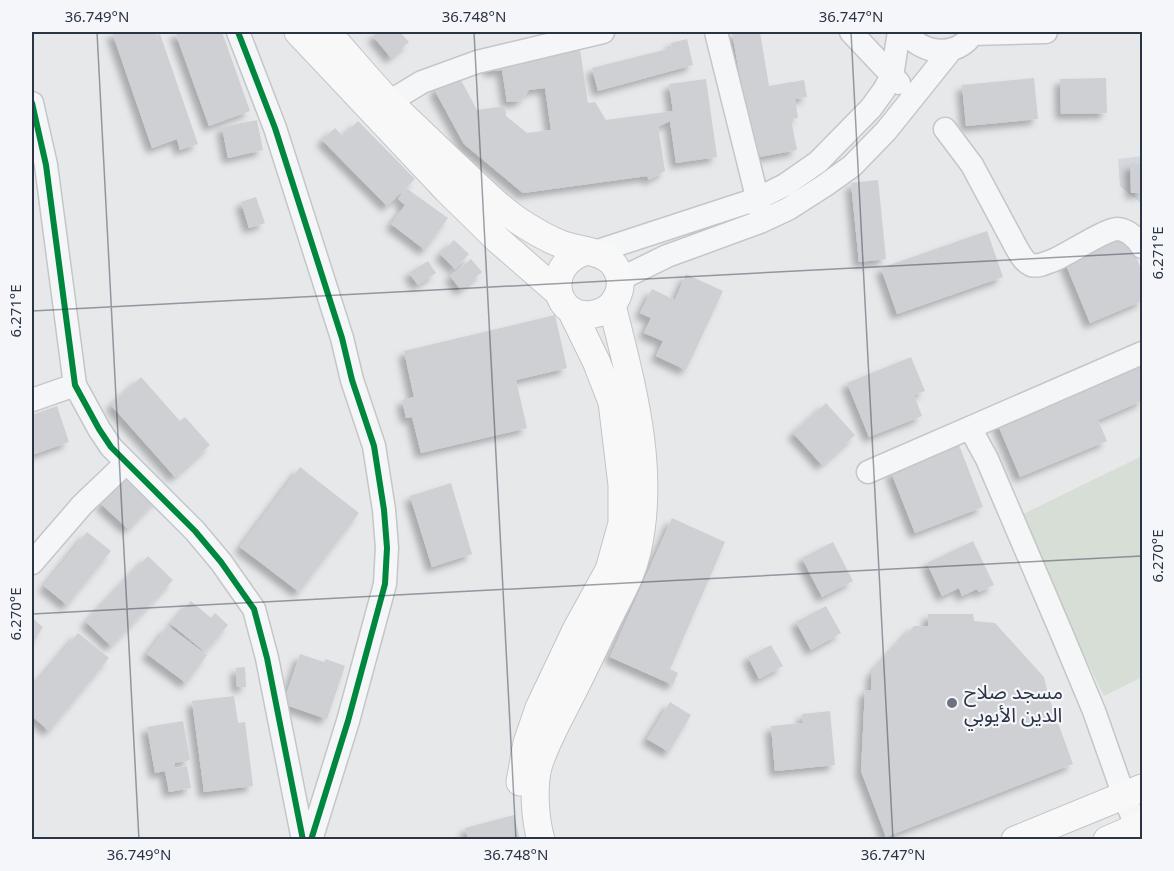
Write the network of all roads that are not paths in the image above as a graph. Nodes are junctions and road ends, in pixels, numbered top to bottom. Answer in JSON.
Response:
{"nodes":[{"id":1,"x":238,"y":32,"type":"edge"},
{"id":2,"x":298,"y":32,"type":"edge"},
{"id":3,"x":327,"y":32,"type":"edge"},
{"id":4,"x":603,"y":32,"type":"edge"},
{"id":5,"x":716,"y":32,"type":"edge"},
{"id":6,"x":850,"y":32,"type":"edge"},
{"id":7,"x":899,"y":32,"type":"edge"},
{"id":8,"x":905,"y":32,"type":"edge"},
{"id":9,"x":1046,"y":32,"type":"edge"},
{"id":10,"x":973,"y":33,"type":"edge"},
{"id":11,"x":951,"y":50,"type":"junction"},
{"id":12,"x":892,"y":76,"type":"junction"},
{"id":13,"x":912,"y":98,"type":"junction"},
{"id":14,"x":389,"y":102,"type":"junction"},
{"id":15,"x":32,"y":103,"type":"edge"},
{"id":16,"x":945,"y":129,"type":"dead end"},
{"id":17,"x":757,"y":199,"type":"junction"},
{"id":18,"x":762,"y":220,"type":"junction"},
{"id":19,"x":1143,"y":247,"type":"edge"},
{"id":20,"x":590,"y":252,"type":"junction"},
{"id":21,"x":620,"y":279,"type":"junction"},
{"id":22,"x":565,"y":302,"type":"junction"},
{"id":23,"x":612,"y":305,"type":"junction"},
{"id":24,"x":1143,"y":353,"type":"edge"},
{"id":25,"x":75,"y":385,"type":"junction"},
{"id":26,"x":32,"y":400,"type":"edge"},
{"id":27,"x":970,"y":428,"type":"junction"},
{"id":28,"x":126,"y":463,"type":"junction"},
{"id":29,"x":868,"y":472,"type":"dead end"},
{"id":30,"x":32,"y":563,"type":"edge"},
{"id":31,"x":1133,"y":792,"type":"edge"},
{"id":32,"x":1140,"y":826,"type":"edge"},
{"id":33,"x":303,"y":840,"type":"edge"},
{"id":34,"x":311,"y":840,"type":"edge"},
{"id":35,"x":526,"y":840,"type":"edge"},
{"id":36,"x":541,"y":840,"type":"edge"},
{"id":37,"x":1015,"y":840,"type":"edge"},
{"id":38,"x":1107,"y":840,"type":"edge"}],
"edges":[{"from":1,"to":34,"type":"street"},
{"from":2,"to":22,"type":"main road"},
{"from":3,"to":14,"type":"main road"},
{"from":4,"to":14,"type":"street"},
{"from":5,"to":17,"type":"street"},
{"from":6,"to":12,"type":"street"},
{"from":7,"to":12,"type":"street"},
{"from":8,"to":11,"type":"street"},
{"from":9,"to":10,"type":"street"},
{"from":10,"to":11,"type":"street"},
{"from":11,"to":13,"type":"street"},
{"from":12,"to":13,"type":"street"},
{"from":12,"to":17,"type":"street"},
{"from":13,"to":18,"type":"street"},
{"from":14,"to":20,"type":"main road"},
{"from":15,"to":25,"type":"street"},
{"from":16,"to":19,"type":"street"},
{"from":17,"to":18,"type":"street"},
{"from":17,"to":20,"type":"street"},
{"from":18,"to":21,"type":"street"},
{"from":20,"to":21,"type":"main road"},
{"from":20,"to":22,"type":"main road"},
{"from":21,"to":23,"type":"main road"},
{"from":22,"to":23,"type":"main road"},
{"from":22,"to":35,"type":"main road"},
{"from":23,"to":36,"type":"main road"},
{"from":24,"to":27,"type":"street"},
{"from":25,"to":26,"type":"street"},
{"from":25,"to":28,"type":"street"},
{"from":27,"to":29,"type":"street"},
{"from":27,"to":31,"type":"street"},
{"from":28,"to":30,"type":"street"},
{"from":28,"to":33,"type":"street"},
{"from":31,"to":32,"type":"street"},
{"from":31,"to":37,"type":"main road"},
{"from":32,"to":38,"type":"main road"}]}
